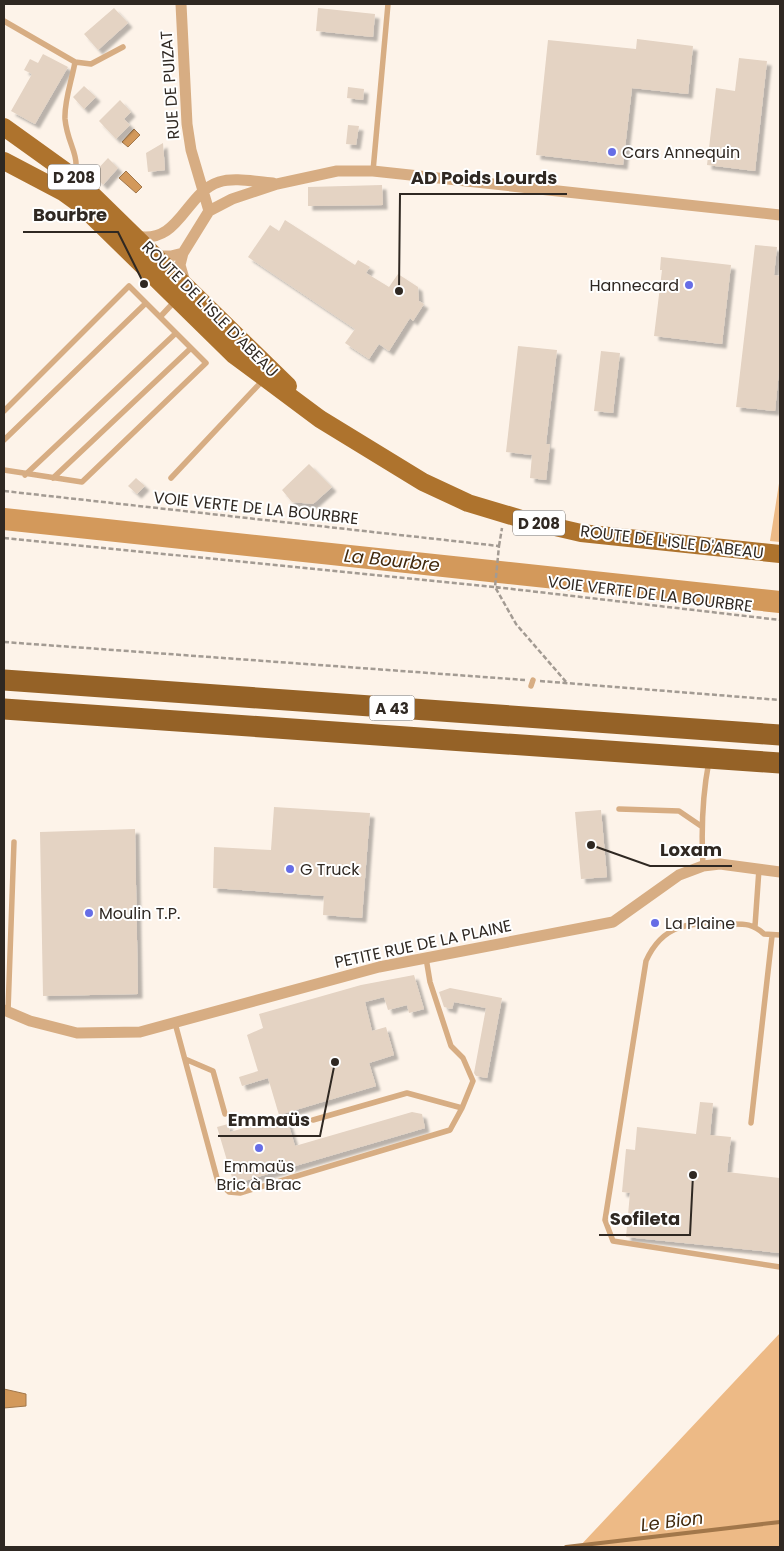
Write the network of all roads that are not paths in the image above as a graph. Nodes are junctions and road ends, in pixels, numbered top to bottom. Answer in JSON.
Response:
{"nodes":[{"id":1,"x":181,"y":4,"type":"edge"},
{"id":2,"x":388,"y":4,"type":"edge"},
{"id":3,"x":4,"y":21,"type":"edge"},
{"id":4,"x":123,"y":47,"type":"dead end"},
{"id":5,"x":75,"y":62,"type":"junction"},
{"id":6,"x":4,"y":127,"type":"edge"},
{"id":7,"x":4,"y":160,"type":"edge"},
{"id":8,"x":373,"y":171,"type":"junction"},
{"id":9,"x":75,"y":178,"type":"junction"},
{"id":10,"x":277,"y":184,"type":"junction"},
{"id":11,"x":63,"y":192,"type":"junction"},
{"id":12,"x":204,"y":192,"type":"junction"},
{"id":13,"x":209,"y":211,"type":"junction"},
{"id":14,"x":780,"y":216,"type":"edge"},
{"id":15,"x":163,"y":234,"type":"junction"},
{"id":16,"x":136,"y":236,"type":"junction"},
{"id":17,"x":118,"y":242,"type":"junction"},
{"id":18,"x":184,"y":252,"type":"junction"},
{"id":19,"x":156,"y":257,"type":"junction"},
{"id":20,"x":177,"y":291,"type":"junction"},
{"id":21,"x":146,"y":303,"type":"junction"},
{"id":22,"x":160,"y":317,"type":"junction"},
{"id":23,"x":176,"y":333,"type":"junction"},
{"id":24,"x":191,"y":348,"type":"junction"},
{"id":25,"x":268,"y":374,"type":"junction"},
{"id":26,"x":4,"y":411,"type":"edge"},
{"id":27,"x":4,"y":440,"type":"edge"},
{"id":28,"x":4,"y":470,"type":"edge"},
{"id":29,"x":24,"y":475,"type":"junction"},
{"id":30,"x":52,"y":478,"type":"junction"},
{"id":31,"x":171,"y":478,"type":"dead end"},
{"id":32,"x":780,"y":554,"type":"edge"},
{"id":33,"x":4,"y":680,"type":"edge"},
{"id":34,"x":4,"y":709,"type":"edge"},
{"id":35,"x":780,"y":736,"type":"edge"},
{"id":36,"x":710,"y":758,"type":"junction"},
{"id":37,"x":780,"y":763,"type":"edge"},
{"id":38,"x":619,"y":809,"type":"dead end"},
{"id":39,"x":700,"y":826,"type":"junction"},
{"id":40,"x":14,"y":842,"type":"dead end"},
{"id":41,"x":703,"y":866,"type":"junction"},
{"id":42,"x":759,"y":869,"type":"junction"},
{"id":43,"x":780,"y":872,"type":"edge"},
{"id":44,"x":755,"y":926,"type":"junction"},
{"id":45,"x":780,"y":935,"type":"edge"},
{"id":46,"x":772,"y":936,"type":"junction"},
{"id":47,"x":426,"y":958,"type":"junction"},
{"id":48,"x":6,"y":1010,"type":"edge"},
{"id":49,"x":175,"y":1023,"type":"junction"},
{"id":50,"x":185,"y":1059,"type":"junction"},
{"id":51,"x":462,"y":1108,"type":"junction"},
{"id":52,"x":225,"y":1114,"type":"dead end"},
{"id":53,"x":313,"y":1120,"type":"dead end"},
{"id":54,"x":751,"y":1123,"type":"dead end"},
{"id":55,"x":780,"y":1267,"type":"edge"}],
"edges":[{"from":1,"to":12,"type":"street","name":"RUE DE PUIZAT"},
{"from":2,"to":8,"type":"lane"},
{"from":3,"to":5,"type":"lane"},
{"from":4,"to":5,"type":"lane"},
{"from":5,"to":9,"type":"lane"},
{"from":6,"to":9,"type":"main road","name":"ROUTE DE L'ISLE D'ABEAU","number":"D 208"},
{"from":7,"to":11,"type":"main road","name":"ROUTE DE L'ISLE D'ABEAU","number":"D 208"},
{"from":8,"to":10,"type":"street"},
{"from":8,"to":14,"type":"street"},
{"from":9,"to":11,"type":"lane"},
{"from":9,"to":16,"type":"main road","name":"ROUTE DE L'ISLE D'ABEAU","number":"D 208"},
{"from":10,"to":12,"type":"street"},
{"from":10,"to":13,"type":"street"},
{"from":11,"to":17,"type":"main road","name":"ROUTE DE L'ISLE D'ABEAU","number":"D 208"},
{"from":12,"to":13,"type":"street","name":"RUE DE PUIZAT"},
{"from":12,"to":15,"type":"street"},
{"from":13,"to":18,"type":"street"},
{"from":15,"to":16,"type":"street"},
{"from":15,"to":19,"type":"street"},
{"from":16,"to":19,"type":"main road","name":"ROUTE DE L'ISLE D'ABEAU","number":"D 208"},
{"from":17,"to":19,"type":"street"},
{"from":17,"to":20,"type":"main road","name":"ROUTE DE L'ISLE D'ABEAU","number":"D 208"},
{"from":18,"to":19,"type":"street"},
{"from":18,"to":20,"type":"street"},
{"from":19,"to":20,"type":"main road","name":"ROUTE DE L'ISLE D'ABEAU","number":"D 208"},
{"from":19,"to":20,"type":"street"},
{"from":20,"to":22,"type":"lane"},
{"from":20,"to":25,"type":"main road","name":"ROUTE DE L'ISLE D'ABEAU","number":"D 208"},
{"from":21,"to":22,"type":"lane"},
{"from":21,"to":26,"type":"lane"},
{"from":21,"to":27,"type":"lane"},
{"from":22,"to":23,"type":"lane"},
{"from":23,"to":24,"type":"lane"},
{"from":23,"to":29,"type":"lane"},
{"from":24,"to":30,"type":"lane"},
{"from":24,"to":30,"type":"lane"},
{"from":25,"to":31,"type":"lane"},
{"from":25,"to":32,"type":"main road","name":"ROUTE DE L'ISLE D'ABEAU","number":"D 208"},
{"from":28,"to":29,"type":"lane"},
{"from":29,"to":30,"type":"lane"},
{"from":33,"to":35,"type":"highway","number":"A 43"},
{"from":34,"to":36,"type":"highway","number":"A 43"},
{"from":36,"to":37,"type":"highway","number":"A 43"},
{"from":36,"to":39,"type":"lane"},
{"from":38,"to":39,"type":"lane"},
{"from":39,"to":41,"type":"lane"},
{"from":40,"to":48,"type":"lane"},
{"from":41,"to":42,"type":"street","name":"PETITE RUE DE LA PLAINE"},
{"from":41,"to":47,"type":"street","name":"PETITE RUE DE LA PLAINE"},
{"from":42,"to":43,"type":"street","name":"PETITE RUE DE LA PLAINE"},
{"from":42,"to":44,"type":"lane"},
{"from":44,"to":46,"type":"lane"},
{"from":44,"to":55,"type":"lane"},
{"from":45,"to":46,"type":"lane"},
{"from":46,"to":54,"type":"lane"},
{"from":47,"to":49,"type":"street","name":"PETITE RUE DE LA PLAINE"},
{"from":47,"to":51,"type":"lane"},
{"from":48,"to":49,"type":"street","name":"PETITE RUE DE LA PLAINE"},
{"from":49,"to":50,"type":"lane"},
{"from":50,"to":51,"type":"lane"},
{"from":50,"to":52,"type":"lane"},
{"from":51,"to":53,"type":"lane"}]}
